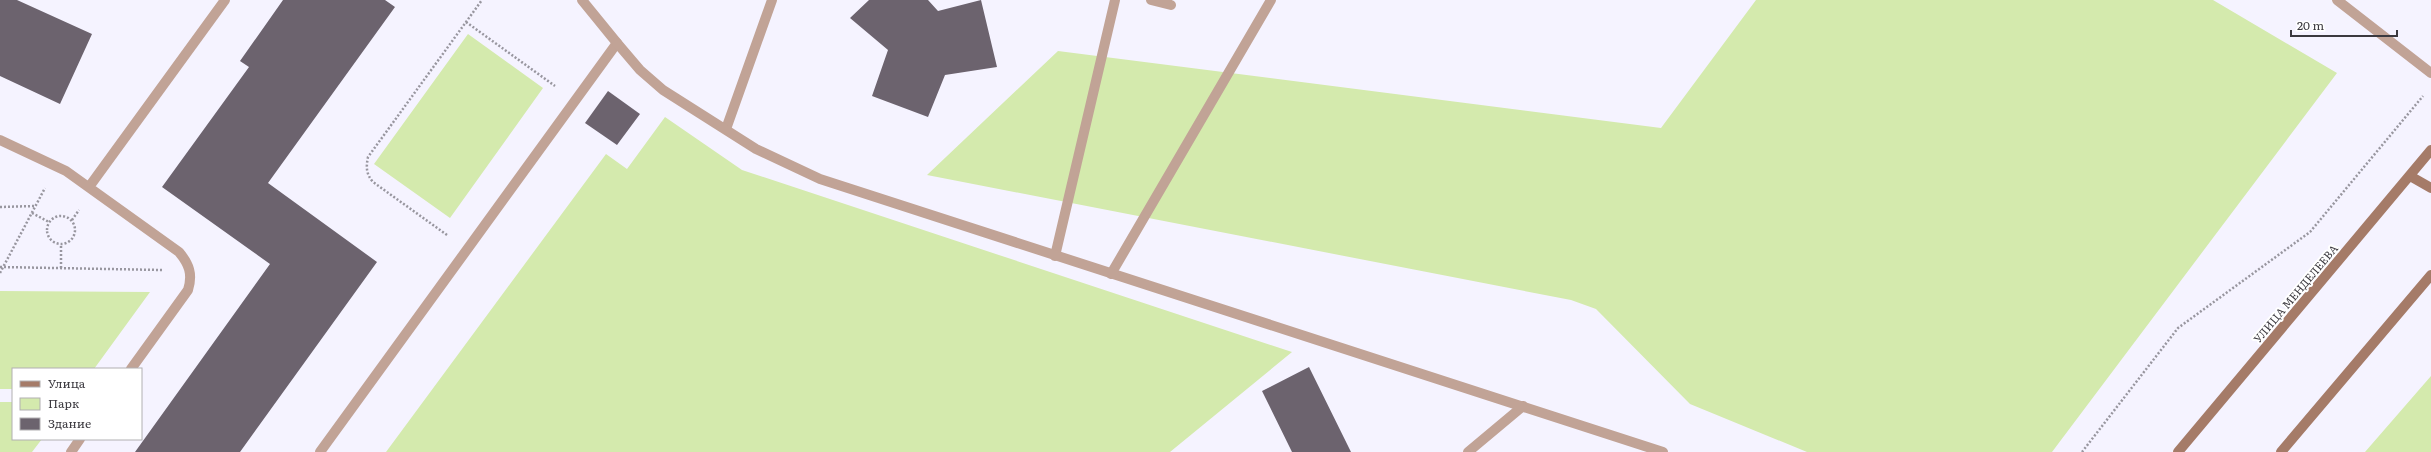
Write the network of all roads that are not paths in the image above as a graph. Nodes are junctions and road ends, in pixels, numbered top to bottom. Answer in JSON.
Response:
{"nodes":[{"id":1,"x":225,"y":0,"type":"edge"},
{"id":2,"x":582,"y":0,"type":"edge"},
{"id":3,"x":772,"y":0,"type":"edge"},
{"id":4,"x":1115,"y":0,"type":"edge"},
{"id":5,"x":1151,"y":0,"type":"edge"},
{"id":6,"x":1271,"y":0,"type":"edge"},
{"id":7,"x":2337,"y":0,"type":"edge"},
{"id":8,"x":1171,"y":5,"type":"dead end"},
{"id":9,"x":617,"y":43,"type":"junction"},
{"id":10,"x":2431,"y":73,"type":"edge"},
{"id":11,"x":726,"y":129,"type":"junction"},
{"id":12,"x":0,"y":140,"type":"edge"},
{"id":13,"x":2431,"y":150,"type":"edge"},
{"id":14,"x":2410,"y":176,"type":"junction"},
{"id":15,"x":90,"y":188,"type":"junction"},
{"id":16,"x":2431,"y":188,"type":"edge"},
{"id":17,"x":1055,"y":256,"type":"junction"},
{"id":18,"x":1111,"y":274,"type":"junction"},
{"id":19,"x":2431,"y":275,"type":"edge"},
{"id":20,"x":132,"y":368,"type":"edge"},
{"id":21,"x":1523,"y":406,"type":"junction"},
{"id":22,"x":79,"y":440,"type":"edge"},
{"id":23,"x":71,"y":452,"type":"edge"},
{"id":24,"x":320,"y":452,"type":"edge"},
{"id":25,"x":1468,"y":452,"type":"edge"},
{"id":26,"x":1663,"y":452,"type":"edge"},
{"id":27,"x":2178,"y":452,"type":"edge"},
{"id":28,"x":2281,"y":452,"type":"edge"}],
"edges":[{"from":1,"to":15,"type":"street"},
{"from":2,"to":9,"type":"street"},
{"from":3,"to":11,"type":"street"},
{"from":4,"to":17,"type":"street"},
{"from":5,"to":8,"type":"street"},
{"from":6,"to":18,"type":"street"},
{"from":7,"to":10,"type":"street"},
{"from":9,"to":11,"type":"street"},
{"from":9,"to":24,"type":"street"},
{"from":11,"to":17,"type":"street"},
{"from":12,"to":15,"type":"street"},
{"from":13,"to":14,"type":"main road","name":"УЛИЦА МЕНДЕЛЕЕВА"},
{"from":14,"to":16,"type":"main road"},
{"from":14,"to":27,"type":"main road","name":"УЛИЦА МЕНДЕЛЕЕВА"},
{"from":15,"to":20,"type":"street"},
{"from":17,"to":18,"type":"street"},
{"from":18,"to":21,"type":"street"},
{"from":19,"to":28,"type":"main road"},
{"from":21,"to":25,"type":"street"},
{"from":21,"to":26,"type":"street"},
{"from":22,"to":23,"type":"street"}]}
